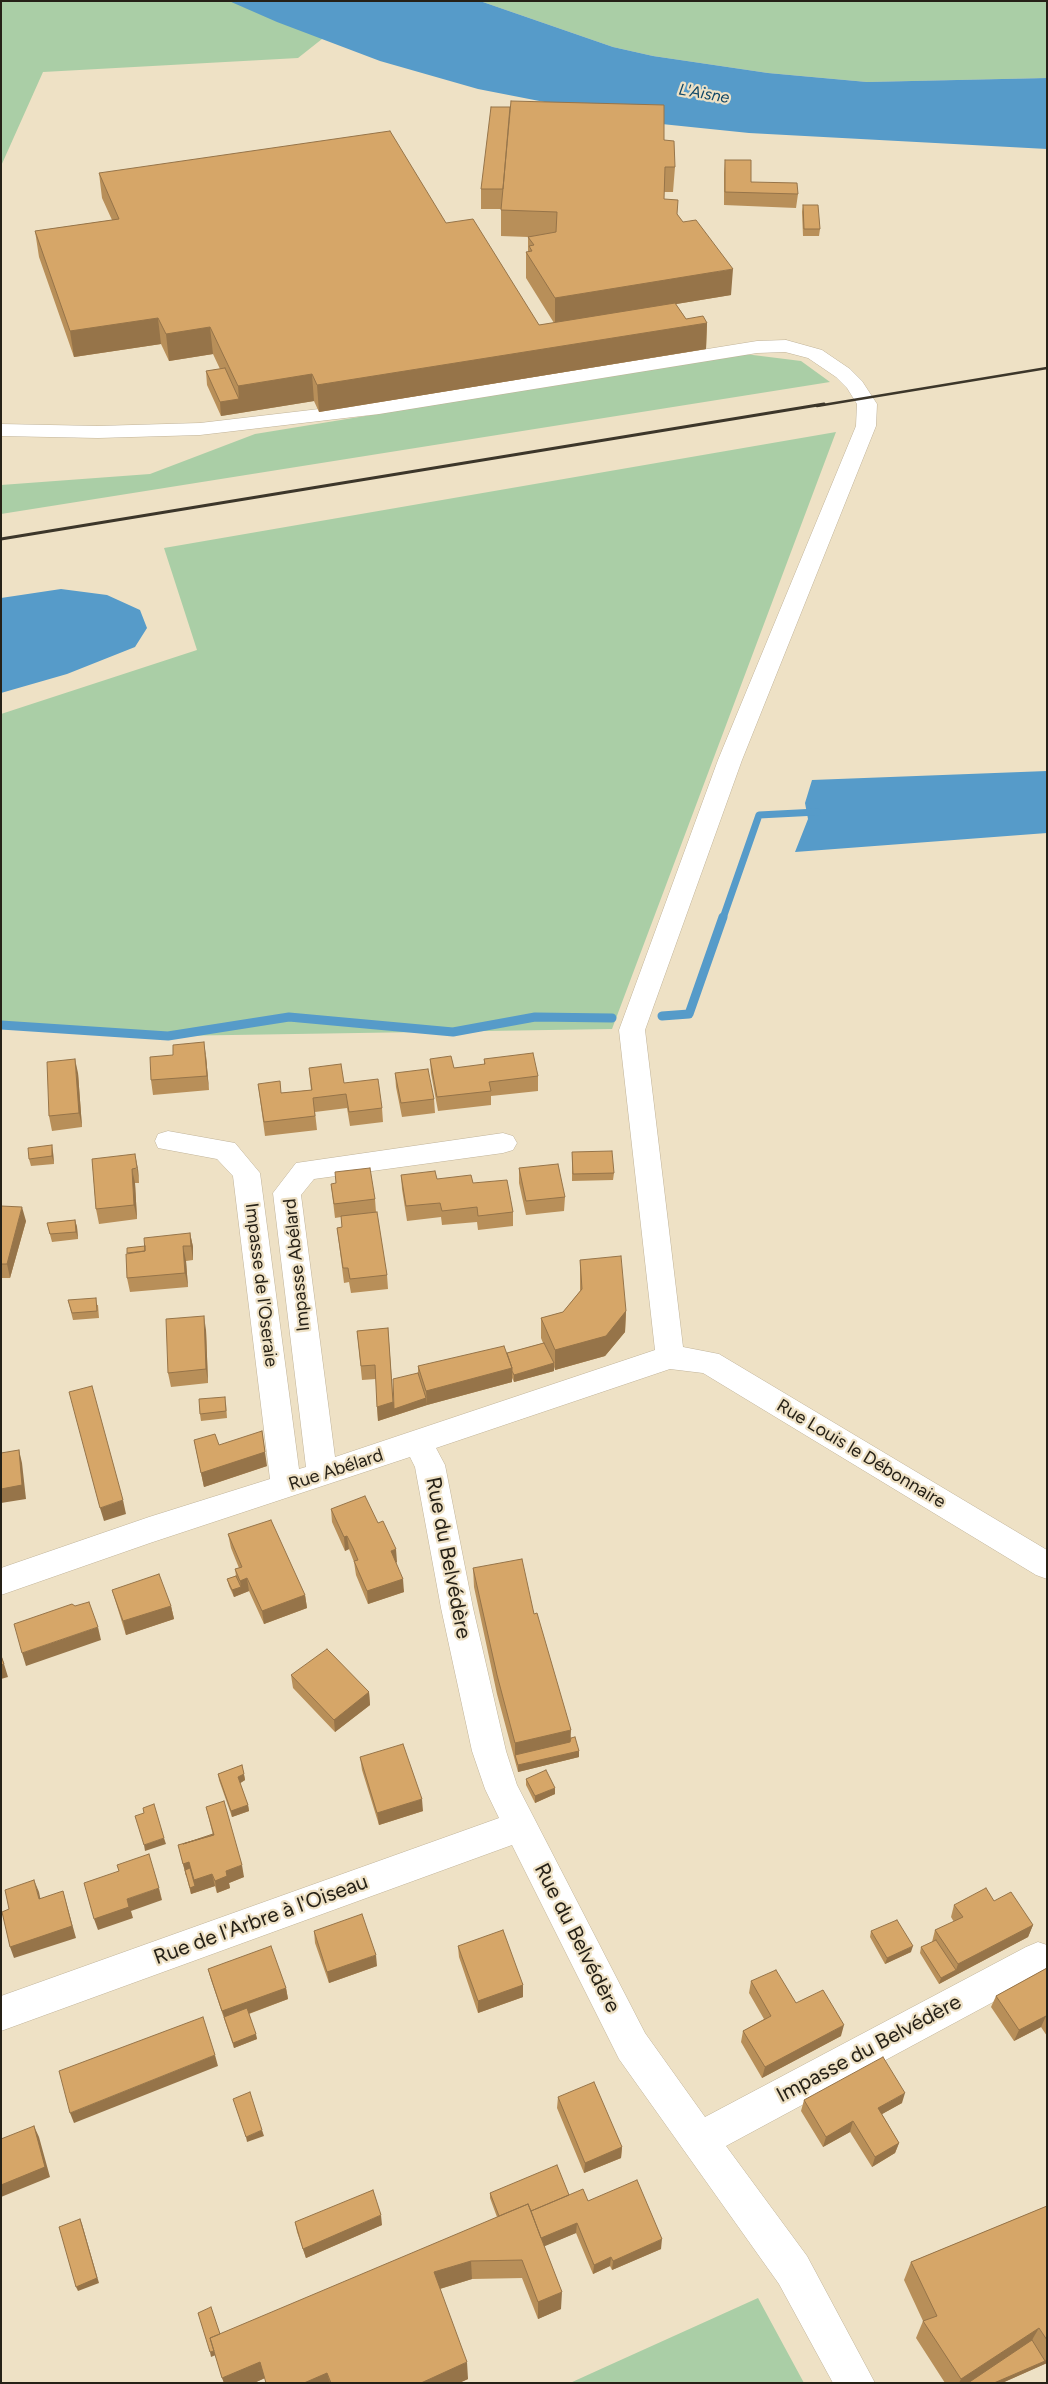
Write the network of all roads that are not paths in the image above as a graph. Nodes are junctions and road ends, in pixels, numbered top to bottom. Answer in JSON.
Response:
{"nodes":[{"id":1,"x":1,"y":430,"type":"edge"},
{"id":2,"x":168,"y":1141,"type":"dead end"},
{"id":3,"x":503,"y":1143,"type":"dead end"},
{"id":4,"x":670,"y":1357,"type":"junction"},
{"id":5,"x":418,"y":1443,"type":"junction"},
{"id":6,"x":322,"y":1475,"type":"junction"},
{"id":7,"x":286,"y":1486,"type":"junction"},
{"id":8,"x":1047,"y":1566,"type":"edge"},
{"id":9,"x":1,"y":1582,"type":"edge"},
{"id":10,"x":520,"y":1826,"type":"junction"},
{"id":11,"x":1038,"y":1959,"type":"dead end"},
{"id":12,"x":1,"y":2014,"type":"edge"},
{"id":13,"x":700,"y":2140,"type":"junction"},
{"id":14,"x":855,"y":2383,"type":"edge"}],
"edges":[{"from":1,"to":4,"type":"street"},
{"from":2,"to":7,"type":"street","name":"Impasse de l'Oseraie"},
{"from":3,"to":6,"type":"street","name":"Impasse Abélard"},
{"from":4,"to":5,"type":"street","name":"Rue Abélard"},
{"from":4,"to":8,"type":"street","name":"Rue Louis le Débonnaire"},
{"from":5,"to":6,"type":"street","name":"Rue Abélard"},
{"from":5,"to":10,"type":"street","name":"Rue du Belvédère"},
{"from":6,"to":7,"type":"street","name":"Rue Abélard"},
{"from":7,"to":9,"type":"street","name":"Rue Abélard"},
{"from":10,"to":12,"type":"street","name":"Rue de l'Arbre à l'Oiseau"},
{"from":10,"to":13,"type":"street","name":"Rue du Belvédère"},
{"from":11,"to":13,"type":"street","name":"Impasse du Belvédère"},
{"from":13,"to":14,"type":"street","name":"Rue du Belvédère"}]}
